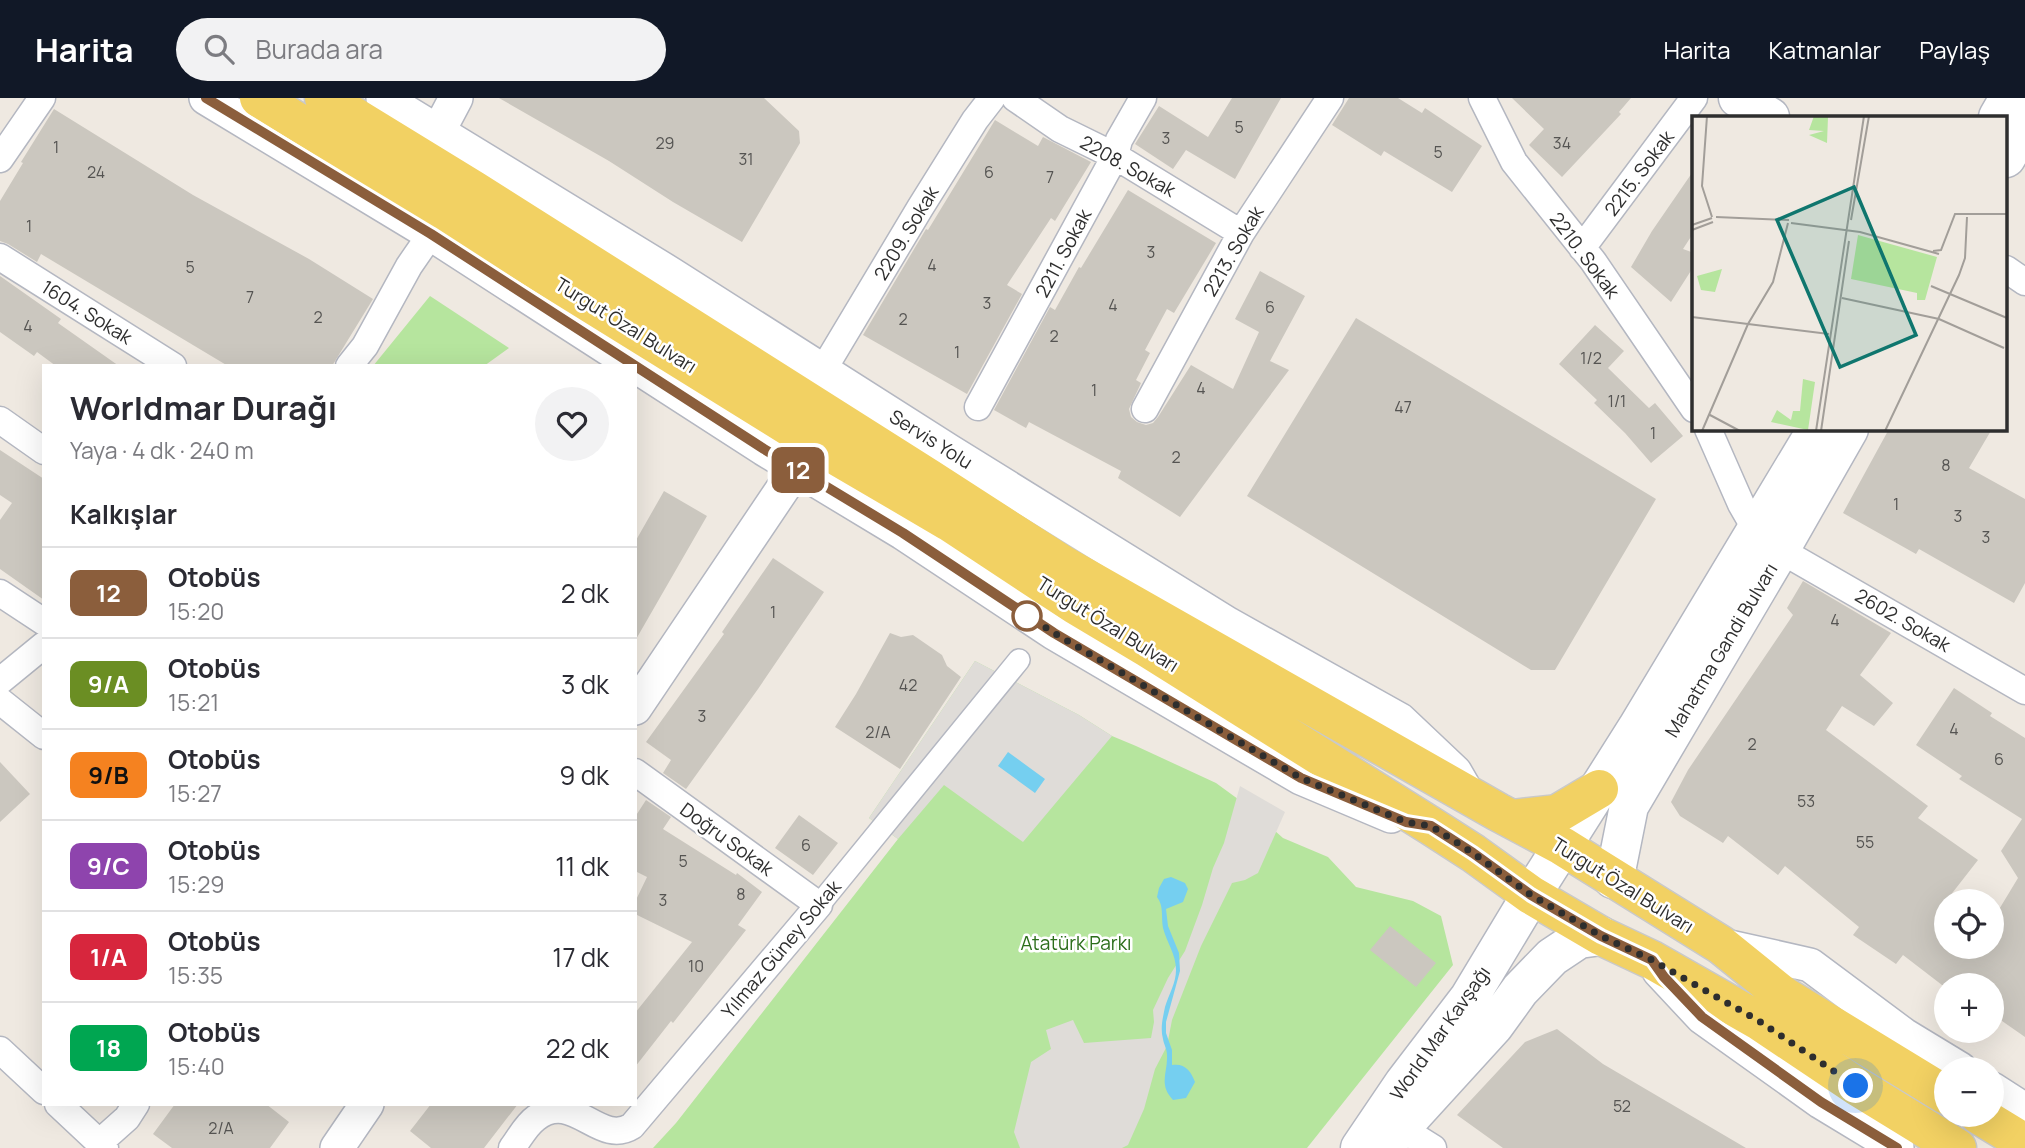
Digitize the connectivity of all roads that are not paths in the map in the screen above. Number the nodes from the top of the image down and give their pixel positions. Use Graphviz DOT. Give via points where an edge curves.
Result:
graph roads {
  1 [pos="42,98"];
  2 [pos="206,98"];
  3 [pos="259,98"];
  4 [pos="324,98"];
  5 [pos="383,98"];
  6 [pos="456,98"];
  7 [pos="992,98"];
  8 [pos="1015,98"];
  9 [pos="1143,98"];
  10 [pos="1330,98"];
  11 [pos="1482,98"];
  12 [pos="1694,98"];
  13 [pos="1738,98"];
  14 [pos="2009,98"];
  15 [pos="1768,116"];
  16 [pos="1999,116"];
  17 [pos="2025,127"];
  18 [pos="438,132"];
  19 [pos="2008,155"];
  20 [pos="1115,156"];
  21 [pos="0,159"];
  22 [pos="1241,233"];
  23 [pos="431,234"];
  24 [pos="1582,247"];
  25 [pos="0,257"];
  26 [pos="2008,270"];
  27 [pos="2025,282"];
  28 [pos="170,364"];
  29 [pos="351,364"];
  30 [pos="633,364"];
  31 [pos="637,367"];
  32 [pos="823,370"];
  33 [pos="978,407"];
  34 [pos="1692,407"];
  35 [pos="1145,409"];
  36 [pos="0,420"];
  37 [pos="1707,430"];
  38 [pos="1817,430"];
  39 [pos="1848,430"];
  40 [pos="42,450"];
  41 [pos="796,469"];
  42 [pos="1768,540"];
  43 [pos="0,593"];
  44 [pos="42,621"];
  45 [pos="42,647"];
  46 [pos="1019,660"];
  47 [pos="0,681"];
  48 [pos="2024,688"];
  49 [pos="0,701"];
  50 [pos="637,705"];
  51 [pos="42,734"];
  52 [pos="637,773"];
  53 [pos="1599,789"];
  54 [pos="1467,793"];
  55 [pos="1512,819"];
  56 [pos="1431,826"];
  57 [pos="1562,846"];
  58 [pos="1613,878"];
  59 [pos="1531,895"];
  60 [pos="819,905"];
  61 [pos="1601,936"];
  62 [pos="1721,945"];
  63 [pos="1652,960"];
  64 [pos="0,1049"];
  65 [pos="1940,1057"];
  66 [pos="42,1088"];
  67 [pos="1934,1088"];
  68 [pos="2004,1097"];
  69 [pos="60,1106"];
  70 [pos="135,1106"];
  71 [pos="365,1106"];
  72 [pos="2025,1110"];
  73 [pos="1999,1127"];
  74 [pos="1405,1141"];
  75 [pos="2025,1143"];
  76 [pos="102,1145"];
  77 [pos="337,1148"];
  78 [pos="512,1148"];
  79 [pos="1360,1148"];
  80 [pos="1897,1148"];
  81 [pos="1957,1148"];
  1 -- 21 [label="street"];
  2 -- 23 [label="street"];
  3 -- 56 [label="main road, Turgut Özal Bulvarı" via="949,522"];
  4 -- 54 [label="main road, Turgut Özal Bulvarı" via="1062,564"];
  5 -- 18 [label="street, Servis Yolu"];
  6 -- 18 [label="street"];
  7 -- 32 [label="street, 2209. Sokak"];
  8 -- 20 [label="street, 2208. Sokak"];
  9 -- 20 [label="street, 2211. Sokak"];
  10 -- 22 [label="street, 2213. Sokak"];
  11 -- 24 [label="street, 2210. Sokak" via="1514,162"];
  12 -- 24 [label="street, 2215. Sokak"];
  13 -- 15 [label="main road"];
  14 -- 16 [label="main road"];
  17 -- 19 [label="main road"];
  18 -- 32 [label="street, Servis Yolu"];
  20 -- 22 [label="street, 2208. Sokak"];
  20 -- 33 [label="street, 2211. Sokak"];
  22 -- 35 [label="street, 2213. Sokak"];
  23 -- 29 [label="street"];
  23 -- 30 [label="street"];
  24 -- 34 [label="street, 2210. Sokak"];
  25 -- 28 [label="street, 1604. Sokak"];
  26 -- 27 [label="street"];
  31 -- 41 [label="street"];
  32 -- 54 [label="street, Servis Yolu" via="1228,624 1400,720 1455,772"];
  36 -- 40 [label="street"];
  37 -- 42 [label="street" via="1741,504"];
  38 -- 42 [label="main road, Mahatma Gandi Bulvarı"];
  39 -- 42 [label="main road, Mahatma Gandi Bulvarı"];
  41 -- 50 [label="street"];
  41 -- 56 [label="street" via="1054,633 1301,778 1406,822"];
  42 -- 48 [label="street, 2602. Sokak"];
  42 -- 53 [label="main road, Mahatma Gandi Bulvarı"];
  42 -- 58 [label="main road, Mahatma Gandi Bulvarı" via="1629,806"];
  43 -- 44 [label="street"];
  45 -- 47 [label="street"];
  46 -- 60 [label="street, Yılmaz Güney Sokak"];
  49 -- 51 [label="street"];
  52 -- 60 [label="street, Doğru Sokak"];
  53 -- 55 [label="main road" via="1557,814"];
  53 -- 57 [label="main road, Mahatma Gandi Bulvarı"];
  54 -- 55 [label="main road, Turgut Özal Bulvarı"];
  55 -- 57 [label="main road, Turgut Özal Bulvarı"];
  56 -- 59 [label="main road, Turgut Özal Bulvarı"];
  57 -- 58 [label="main road, Turgut Özal Bulvarı"];
  57 -- 59 [label="main road, World Mar Kavşağı"];
  58 -- 62 [label="main road, Turgut Özal Bulvarı"];
  59 -- 61 [label="main road, Turgut Özal Bulvarı"];
  59 -- 79 [label="main road, World Mar Kavşağı" via="1469,998"];
  60 -- 78 [label="street, Yılmaz Güney Sokak" via="632,1126 612,1130 559,1108 534,1118"];
  61 -- 63 [label="main road, Turgut Özal Bulvarı"];
  61 -- 74 [label="main road, World Mar Kavşağı" via="1579,939 1552,957 1520,990"];
  62 -- 65 [label="street" via="1810,965"];
  62 -- 67 [label="main road, Turgut Özal Bulvarı" via="1784,996"];
  63 -- 80 [label="street" via="1702,1017 1821,1102"];
  63 -- 81 [label="main road, Turgut Özal Bulvarı" via="1759,1021"];
  64 -- 66 [label="street"];
  68 -- 72 [label="street"];
  69 -- 76 [label="street"];
  70 -- 76 [label="street"];
  71 -- 77 [label="street"];
  73 -- 75 [label="main road"];
}
